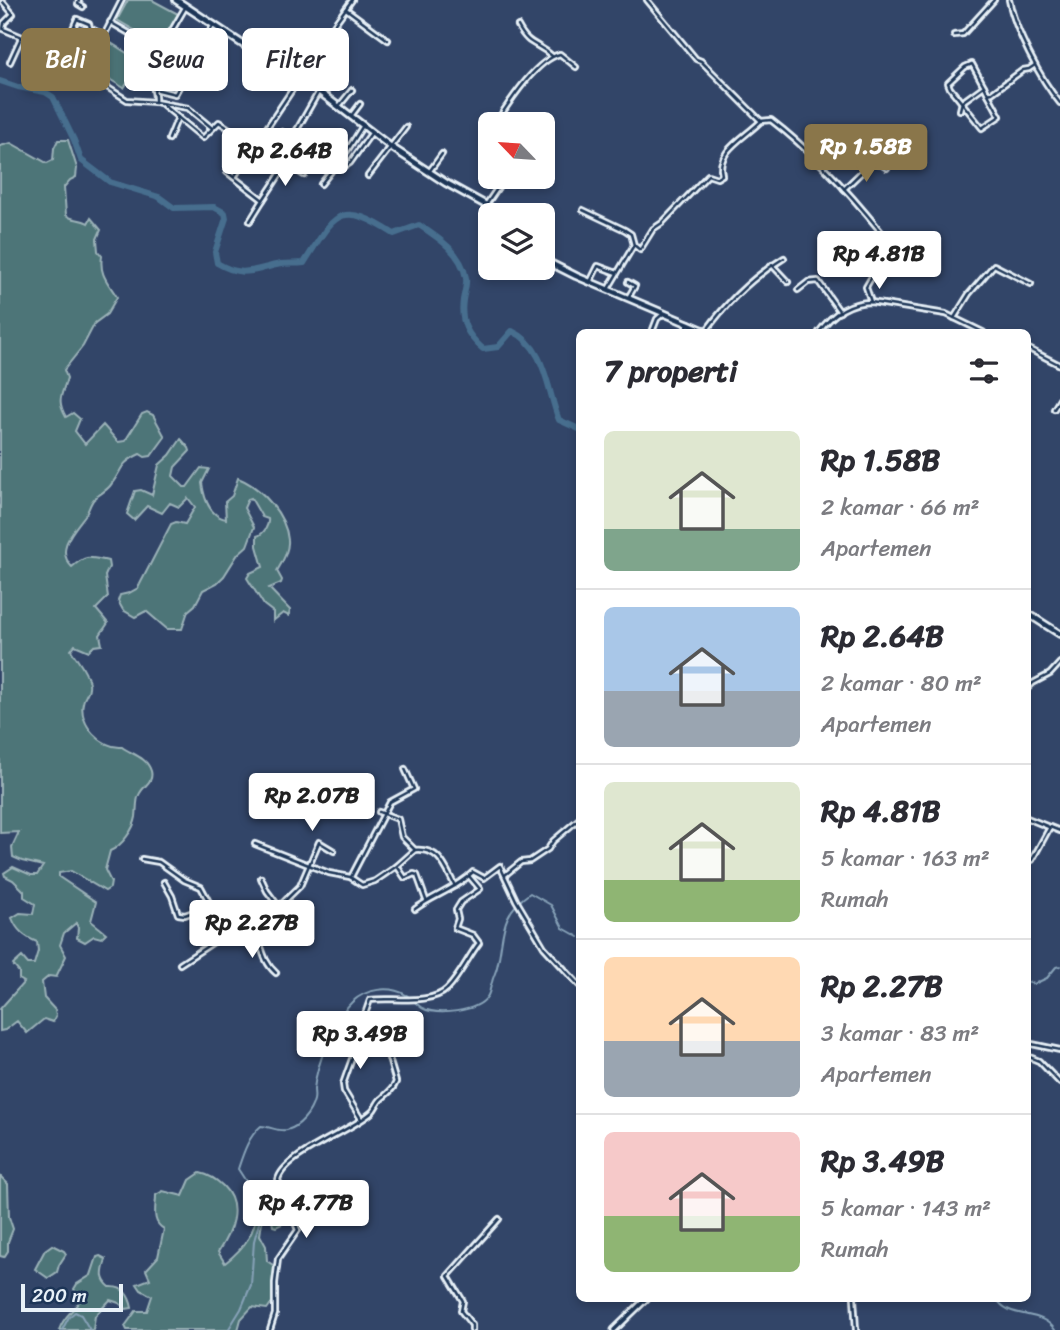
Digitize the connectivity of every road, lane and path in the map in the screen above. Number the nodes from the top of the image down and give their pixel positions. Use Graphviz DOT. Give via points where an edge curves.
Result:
graph roads {
  1 [pos="79,0"];
  2 [pos="122,0"];
  3 [pos="176,0"];
  4 [pos="352,0"];
  5 [pos="647,0"];
  6 [pos="994,0"];
  7 [pos="1009,0"];
  8 [pos="3,2"];
  9 [pos="186,6"];
  10 [pos="83,7"];
  11 [pos="346,9"];
  12 [pos="110,22"];
  13 [pos="214,24"];
  14 [pos="518,26"];
  15 [pos="73,28"];
  16 [pos="90,28"];
  17 [pos="107,28"];
  18 [pos="173,28"];
  19 [pos="212,28"];
  20 [pos="333,28"];
  21 [pos="124,30"];
  22 [pos="954,35"];
  23 [pos="21,38"];
  24 [pos="388,40"];
  25 [pos="242,43"];
  26 [pos="552,56"];
  27 [pos="10,62"];
  28 [pos="1035,65"];
  29 [pos="541,66"];
  30 [pos="576,67"];
  31 [pos="547,70"];
  32 [pos="984,86"];
  33 [pos="110,89"];
  34 [pos="352,90"];
  35 [pos="155,91"];
  36 [pos="290,91"];
  37 [pos="319,91"];
  38 [pos="988,94"];
  39 [pos="155,102"];
  40 [pos="962,102"];
  41 [pos="160,103"];
  42 [pos="1060,103"];
  43 [pos="360,104"];
  44 [pos="338,106"];
  45 [pos="960,110"];
  46 [pos="504,112"];
  47 [pos="351,116"];
  48 [pos="178,117"];
  49 [pos="761,121"];
  50 [pos="363,125"];
  51 [pos="406,127"];
  52 [pos="212,128"];
  53 [pos="282,132"];
  54 [pos="372,132"];
  55 [pos="169,139"];
  56 [pos="293,140"];
  57 [pos="256,147"];
  58 [pos="391,147"];
  59 [pos="286,149"];
  60 [pos="442,154"];
  61 [pos="318,157"];
  62 [pos="340,160"];
  63 [pos="287,165"];
  64 [pos="887,168"];
  65 [pos="227,172"];
  66 [pos="429,172"];
  67 [pos="304,175"];
  68 [pos="368,176"];
  69 [pos="233,177"];
  70 [pos="321,184"];
  71 [pos="844,189"];
  72 [pos="262,200"];
  73 [pos="483,203"];
  74 [pos="583,210"];
  75 [pos="250,221"];
  76 [pos="634,245"];
  77 [pos="784,258"];
  78 [pos="555,265"];
  79 [pos="772,265"];
  80 [pos="617,273"];
  81 [pos="590,282"];
  82 [pos="628,282"];
  83 [pos="788,282"];
  84 [pos="1031,285"];
  85 [pos="608,289"];
  86 [pos="798,290"];
  87 [pos="628,298"];
  88 [pos="871,302"];
  89 [pos="839,312"];
  90 [pos="664,313"];
  91 [pos="954,318"];
  92 [pos="689,323"];
  93 [pos="653,329"];
  94 [pos="686,329"];
  95 [pos="701,329"];
  96 [pos="709,329"];
  97 [pos="822,329"];
  98 [pos="977,329"];
  99 [pos="1031,350"];
  100 [pos="1060,358"];
  101 [pos="1059,365"];
  102 [pos="1060,399"];
  103 [pos="1054,409"];
  104 [pos="1031,616"];
  105 [pos="1060,634"];
  106 [pos="1060,663"];
  107 [pos="1031,685"];
  108 [pos="405,769"];
  109 [pos="381,813"];
  110 [pos="1031,820"];
  111 [pos="576,821"];
  112 [pos="1049,827"];
  113 [pos="1060,831"];
  114 [pos="255,844"];
  115 [pos="415,850"];
  116 [pos="334,851"];
  117 [pos="1031,858"];
  118 [pos="142,859"];
  119 [pos="308,864"];
  120 [pos="397,866"];
  121 [pos="505,874"];
  122 [pos="469,876"];
  123 [pos="351,877"];
  124 [pos="261,878"];
  125 [pos="164,882"];
  126 [pos="456,887"];
  127 [pos="426,900"];
  128 [pos="212,905"];
  129 [pos="279,907"];
  130 [pos="415,909"];
  131 [pos="255,929"];
  132 [pos="226,934"];
  133 [pos="180,964"];
  134 [pos="276,973"];
  135 [pos="576,982"];
  136 [pos="369,1021"];
  137 [pos="1031,1044"];
  138 [pos="1060,1050"];
  139 [pos="1031,1058"];
  140 [pos="1060,1083"];
  141 [pos="361,1119"];
  142 [pos="499,1219"];
  143 [pos="643,1302"];
  144 [pos="854,1302"];
  145 [pos="270,1330"];
  146 [pos="472,1330"];
  147 [pos="614,1330"];
  148 [pos="856,1330"];
  1 -- 10 [label="street"];
  2 -- 12 [label="street"];
  3 -- 9 [label="main road"];
  4 -- 11 [label="street"];
  5 -- 49 [label="street" via="697,60"];
  6 -- 22 [label="street" via="963,34"];
  7 -- 28 [label="street"];
  8 -- 23 [label="street" via="13,13 3,29"];
  9 -- 13 [label="main road"];
  9 -- 18 [label="street"];
  11 -- 20 [label="street"];
  11 -- 24 [label="street"];
  12 -- 17 [label="street"];
  12 -- 21 [label="street"];
  13 -- 19 [label="street"];
  13 -- 25 [label="main road"];
  14 -- 26 [label="street" via="525,40"];
  15 -- 16 [label="street" via="77,19"];
  23 -- 27 [label="street"];
  26 -- 29 [label="street"];
  26 -- 30 [label="street" via="561,54"];
  28 -- 38 [label="street"];
  28 -- 42 [label="street"];
  29 -- 31 [label="street"];
  29 -- 46 [label="street"];
  32 -- 38 [label="street"];
  32 -- 40 [label="street"];
  32 -- 40 [label="street" via="972,64 964,67 948,83"];
  33 -- 39 [label="street" via="127,100"];
  34 -- 44 [label="street"];
  35 -- 39 [label="street"];
  36 -- 57 [label="street"];
  37 -- 44 [label="main road"];
  37 -- 56 [label="street"];
  38 -- 40 [label="street" via="1000,116 983,128"];
  39 -- 41 [label="street"];
  40 -- 45 [label="street"];
  41 -- 48 [label="street"];
  41 -- 52 [label="street" via="188,108"];
  43 -- 47 [label="street"];
  44 -- 47 [label="main road"];
  47 -- 50 [label="main road"];
  48 -- 52 [label="street" via="203,138"];
  48 -- 55 [label="street"];
  49 -- 71 [label="street" via="771,120 800,142"];
  49 -- 76 [label="street" via="726,153 722,175 709,174 653,229 640,250"];
  50 -- 54 [label="main road"];
  50 -- 62 [label="street"];
  51 -- 58 [label="street"];
  52 -- 57 [label="street" via="219,122"];
  53 -- 56 [label="street"];
  54 -- 58 [label="main road"];
  54 -- 62 [label="street" via="350,163"];
  56 -- 59 [label="street"];
  56 -- 61 [label="street"];
  57 -- 63 [label="street"];
  57 -- 69 [label="street"];
  58 -- 66 [label="main road"];
  58 -- 68 [label="street"];
  60 -- 66 [label="street"];
  62 -- 70 [label="street"];
  63 -- 67 [label="street"];
  63 -- 72 [label="street"];
  64 -- 71 [label="street" via="874,160"];
  65 -- 69 [label="street"];
  66 -- 73 [label="main road"];
  69 -- 72 [label="street"];
  71 -- 88 [label="street" via="883,235 878,242 886,251 874,262 866,287"];
  72 -- 75 [label="street"];
  74 -- 76 [label="street" via="631,234"];
  76 -- 80 [label="street"];
  77 -- 79 [label="street"];
  78 -- 81 [label="main road"];
  79 -- 83 [label="street"];
  79 -- 96 [label="street" via="723,308"];
  80 -- 81 [label="street" via="598,266"];
  80 -- 85 [label="street"];
  81 -- 85 [label="main road"];
  82 -- 87 [label="street" via="635,286"];
  84 -- 91 [label="street" via="995,265"];
  85 -- 87 [label="main road"];
  86 -- 89 [label="street" via="818,281"];
  87 -- 90 [label="main road"];
  88 -- 89 [label="street"];
  88 -- 91 [label="street"];
  89 -- 97 [label="street"];
  90 -- 92 [label="main road"];
  90 -- 93 [label="street"];
  91 -- 98 [label="street"];
  92 -- 94 [label="street"];
  92 -- 95 [label="main road"];
  99 -- 101 [label="street"];
  100 -- 101 [label="street"];
  102 -- 103 [label="street"];
  104 -- 105 [label="main road"];
  106 -- 107 [label="street"];
  108 -- 109 [label="street" via="414,789 392,799"];
  109 -- 115 [label="street" via="398,819 402,837"];
  109 -- 123 [label="street"];
  110 -- 112 [label="street"];
  111 -- 121 [label="street" via="548,849"];
  112 -- 113 [label="street"];
  112 -- 117 [label="street"];
  114 -- 119 [label="street"];
  115 -- 120 [label="street"];
  115 -- 126 [label="street" via="439,856"];
  116 -- 119 [label="street" via="318,842"];
  118 -- 128 [label="street" via="159,862 199,885"];
  119 -- 123 [label="street"];
  119 -- 129 [label="street" via="300,886"];
  120 -- 123 [label="street" via="368,885"];
  120 -- 127 [label="street" via="405,878 417,876"];
  121 -- 122 [label="street" via="499,866 484,878 475,872"];
  121 -- 135 [label="street" via="544,947"];
  122 -- 126 [label="street"];
  122 -- 136 [label="street" via="480,889 461,902 455,928 479,943 458,975 443,993 399,1001 370,1000 365,1012"];
  124 -- 129 [label="street"];
  125 -- 128 [label="street" via="178,914"];
  126 -- 127 [label="street"];
  127 -- 130 [label="street"];
  128 -- 132 [label="street"];
  129 -- 131 [label="street"];
  131 -- 132 [label="street" via="248,925"];
  131 -- 134 [label="street" via="263,956"];
  132 -- 133 [label="street"];
  136 -- 141 [label="street" via="343,1088"];
  136 -- 141 [label="street" via="386,1048 396,1082"];
  137 -- 138 [label="street"];
  139 -- 140 [label="street"];
  141 -- 145 [label="street" via="280,1172 278,1180 298,1230 278,1259"];
  142 -- 146 [label="street" via="448,1276 463,1301 461,1311"];
  143 -- 147 [label="street"];
  144 -- 148 [label="street"];
}
